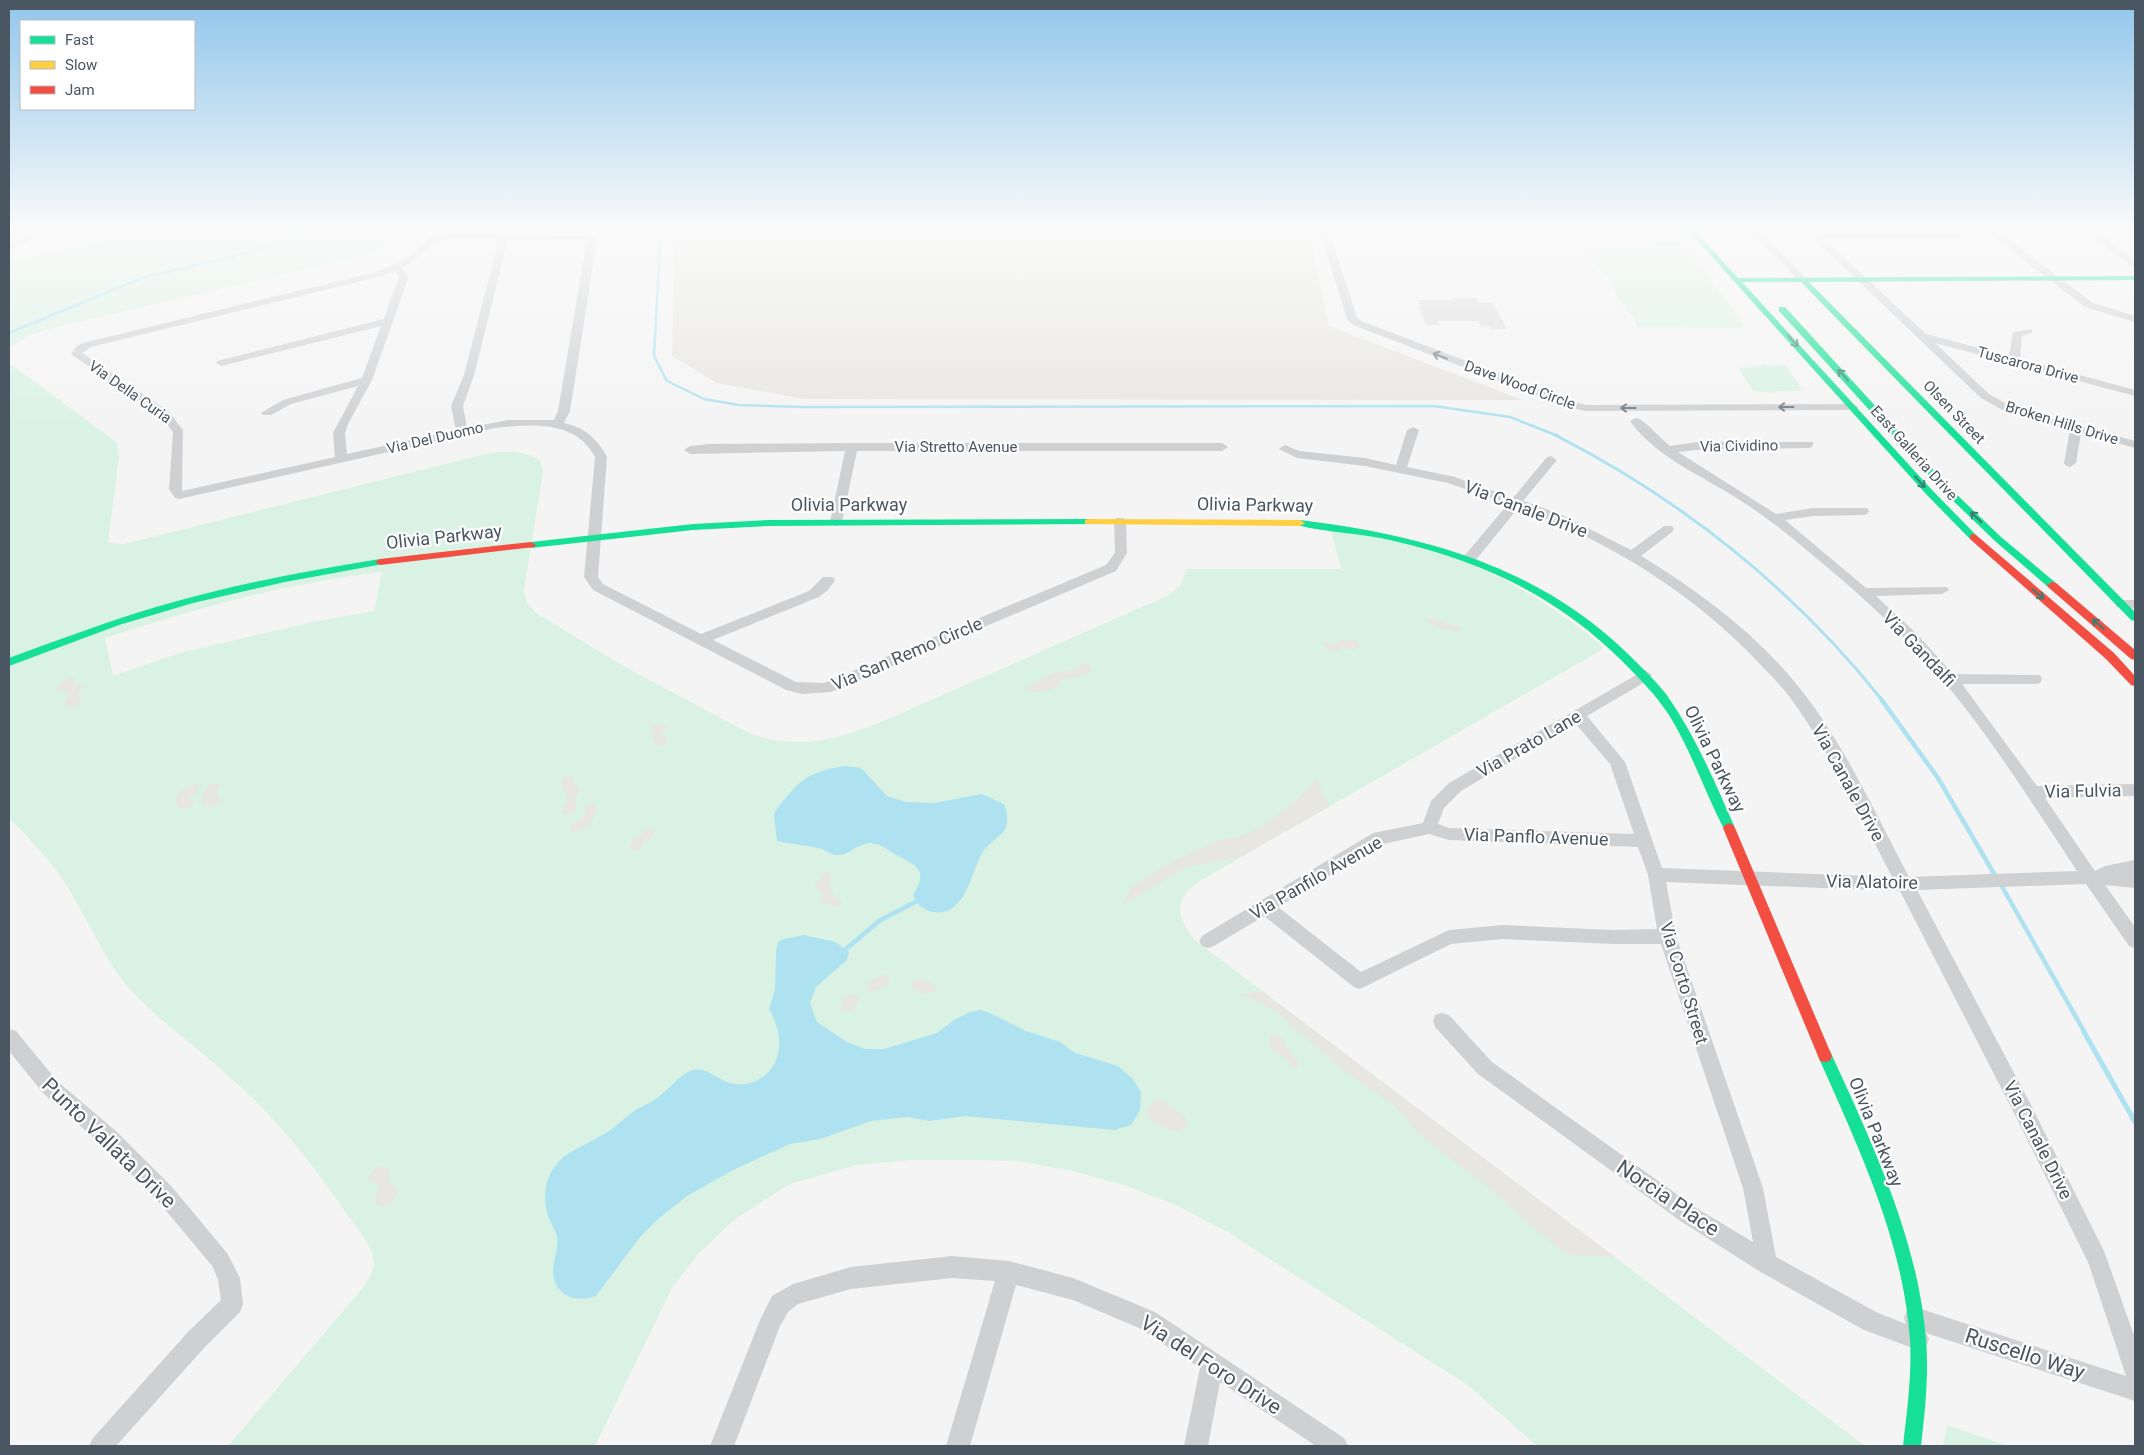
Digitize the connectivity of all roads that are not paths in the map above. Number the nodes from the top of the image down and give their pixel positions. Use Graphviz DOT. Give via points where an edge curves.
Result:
graph roads {
  1 [pos="293,295"];
  2 [pos="397,295"];
  3 [pos="489,295"];
  4 [pos="583,295"];
  5 [pos="1344,295"];
  6 [pos="1750,295"];
  7 [pos="1768,295"];
  8 [pos="1818,295"];
  9 [pos="1878,295"];
  10 [pos="2075,295"];
  11 [pos="2135,319"];
  12 [pos="388,321"];
  13 [pos="2028,331"];
  14 [pos="1922,337"];
  15 [pos="2014,361"];
  16 [pos="221,363"];
  17 [pos="367,380"];
  18 [pos="2135,393"];
  19 [pos="1853,407"];
  20 [pos="267,413"];
  21 [pos="1636,421"];
  22 [pos="557,425"];
  23 [pos="2076,429"];
  24 [pos="1413,430"];
  25 [pos="462,432"];
  26 [pos="1808,444"];
  27 [pos="2135,445"];
  28 [pos="852,447"];
  29 [pos="1222,447"];
  30 [pos="1285,449"];
  31 [pos="690,450"];
  32 [pos="1669,450"];
  33 [pos="341,459"];
  34 [pos="1551,460"];
  35 [pos="2070,462"];
  36 [pos="1401,468"];
  37 [pos="1934,476"];
  38 [pos="179,495"];
  39 [pos="1516,502"];
  40 [pos="1863,511"];
  41 [pos="1772,518"];
  42 [pos="1120,520"];
  43 [pos="836,522"];
  44 [pos="1668,529"];
  45 [pos="594,538"];
  46 [pos="1632,556"];
  47 [pos="1470,558"];
  48 [pos="828,580"];
  49 [pos="1942,590"];
  50 [pos="1863,592"];
  51 [pos="2129,604"];
  52 [pos="2135,618"];
  53 [pos="700,640"];
  54 [pos="2135,656"];
  55 [pos="9,662"];
  56 [pos="1645,675"];
  57 [pos="1949,679"];
  58 [pos="2036,679"];
  59 [pos="2135,682"];
  60 [pos="1578,716"];
  61 [pos="2135,790"];
  62 [pos="2032,792"];
  63 [pos="1429,828"];
  64 [pos="1644,841"];
  65 [pos="2135,867"];
  66 [pos="1656,875"];
  67 [pos="2089,876"];
  68 [pos="1752,878"];
  69 [pos="2135,881"];
  70 [pos="1903,884"];
  71 [pos="1264,906"];
  72 [pos="1667,936"];
  73 [pos="1208,941"];
  74 [pos="2135,941"];
  75 [pos="1442,1021"];
  76 [pos="9,1036"];
  77 [pos="1767,1263"];
  78 [pos="1009,1272"];
  79 [pos="1916,1329"];
  80 [pos="1212,1364"];
  81 [pos="2135,1370"];
  82 [pos="2135,1390"];
  83 [pos="101,1446"];
  84 [pos="722,1446"];
  85 [pos="958,1446"];
  86 [pos="1196,1446"];
  87 [pos="1336,1446"];
  88 [pos="1912,1446"];
  1 -- 38 [label="street, Via Della Curia" via="87,345 77,351 76,354 165,414 176,426 179,432 175,489"];
  2 -- 12 [label="street"];
  3 -- 25 [label="street" via="470,374 457,406"];
  4 -- 22 [label="street" via="564,411"];
  19 -- 5 [label="street, Dave Wood Circle, one-way" via="1586,408 1571,405 1357,324 1352,319"];
  6 -- 19 [label="street, East Galleria Drive, one-way"];
  37 -- 7 [label="street, East Galleria Drive, one-way"];
  8 -- 51 [label="street, Olsen Street"];
  9 -- 14 [label="street, Broken Hills Drive"];
  10 -- 11 [label="street" via="2089,305"];
  12 -- 16 [label="street"];
  12 -- 17 [label="street"];
  13 -- 15 [label="street" via="2017,334"];
  14 -- 15 [label="street, Tuscarora Drive"];
  14 -- 23 [label="street, Broken Hills Drive" via="1997,404"];
  15 -- 18 [label="street, Tuscarora Drive"];
  17 -- 20 [label="street" via="287,402"];
  17 -- 33 [label="street" via="339,432"];
  19 -- 37 [label="street" via="1869,413 1919,468"];
  19 -- 59 [label="street, East Galleria Drive, one-way" via="1978,542 2110,656"];
  21 -- 32 [label="street, Via Gandalfi" via="1642,431"];
  22 -- 25 [label="street, Via Del Duomo" via="511,422"];
  22 -- 45 [label="street, Via Del Duomo" via="592,441 601,457"];
  23 -- 27 [label="street, Broken Hills Drive"];
  23 -- 35 [label="street"];
  24 -- 36 [label="street"];
  25 -- 33 [label="street, Via Del Duomo"];
  26 -- 32 [label="street, Via Cividino" via="1697,446"];
  28 -- 29 [label="street, Via Stretto Avenue"];
  28 -- 31 [label="street, Via Stretto Avenue"];
  28 -- 43 [label="street"];
  30 -- 36 [label="street, Via Canale Drive" via="1296,454"];
  32 -- 41 [label="street, Via Gandalfi"];
  33 -- 38 [label="street, Via Del Duomo"];
  34 -- 39 [label="street"];
  36 -- 39 [label="street, Via Canale Drive"];
  54 -- 37 [label="street, East Galleria Drive, one-way" via="1998,539"];
  39 -- 46 [label="street, Via Canale Drive" via="1556,517"];
  39 -- 47 [label="street"];
  40 -- 41 [label="street" via="1813,512"];
  41 -- 50 [label="street, Via Gandalfi" via="1811,546"];
  42 -- 43 [label="street, Olivia Parkway"];
  42 -- 47 [label="street, Olivia Parkway" via="1323,524 1399,536"];
  42 -- 53 [label="street, Via San Remo Circle" via="1121,553 1111,568 826,688 791,686"];
  43 -- 45 [label="street, Olivia Parkway" via="723,525"];
  44 -- 46 [label="street"];
  45 -- 53 [label="street, Via San Remo Circle" via="590,577 598,587"];
  45 -- 55 [label="street, Olivia Parkway" via="382,562 282,578 130,618"];
  46 -- 70 [label="street, Via Canale Drive" via="1671,580 1734,628 1792,690 1836,753"];
  47 -- 56 [label="street, Olivia Parkway" via="1565,606 1609,640"];
  48 -- 53 [label="street" via="814,594"];
  49 -- 50 [label="street"];
  50 -- 57 [label="street, Via Gandalfi"];
  51 -- 52 [label="street, Olsen Street"];
  56 -- 60 [label="street, Via Prato Lane"];
  56 -- 68 [label="street, Olivia Parkway" via="1666,701 1691,742"];
  57 -- 58 [label="street"];
  57 -- 62 [label="street, Via Gandalfi"];
  60 -- 63 [label="street, Via Prato Lane" via="1455,787 1437,805"];
  60 -- 64 [label="street, Via Corto Street" via="1617,762"];
  61 -- 62 [label="street, Via Fulvia"];
  62 -- 67 [label="street, Via Gandalfi"];
  63 -- 64 [label="street, Via Panflo Avenue" via="1449,834"];
  63 -- 71 [label="street, Via Panfilo Avenue" via="1379,838"];
  64 -- 66 [label="street, Via Corto Street"];
  65 -- 67 [label="street, Via Alatoire"];
  66 -- 68 [label="street, Via Alatoire"];
  66 -- 72 [label="street, Via Corto Street"];
  67 -- 69 [label="street, Via Alatoire"];
  67 -- 70 [label="street, Via Alatoire"];
  67 -- 74 [label="street, Via Gandalfi"];
  68 -- 70 [label="street, Via Alatoire"];
  68 -- 79 [label="street, Olivia Parkway" via="1877,1177 1901,1250"];
  70 -- 81 [label="street, Via Canale Drive" via="2097,1258"];
  71 -- 72 [label="street" via="1360,981 1449,937 1503,932"];
  71 -- 73 [label="street, Via Panfilo Avenue"];
  72 -- 77 [label="street, Via Corto Street" via="1753,1188"];
  75 -- 77 [label="street, Norcia Place" via="1485,1068 1538,1108 1689,1215"];
  76 -- 83 [label="street, Punto Vallata Drive" via="50,1087 166,1194 220,1260 229,1278 232,1304"];
  77 -- 79 [label="street, Norcia Place" via="1872,1322"];
  78 -- 80 [label="street, Via del Foro Drive" via="1073,1289 1147,1320"];
  78 -- 84 [label="street, Via del Foro Drive" via="952,1267 851,1278 793,1295 780,1304 771,1320"];
  78 -- 85 [label="street"];
  79 -- 82 [label="street, Ruscello Way"];
  79 -- 88 [label="street, Olivia Parkway" via="1916,1409"];
  80 -- 86 [label="street"];
  80 -- 87 [label="street, Via del Foro Drive"];
}
